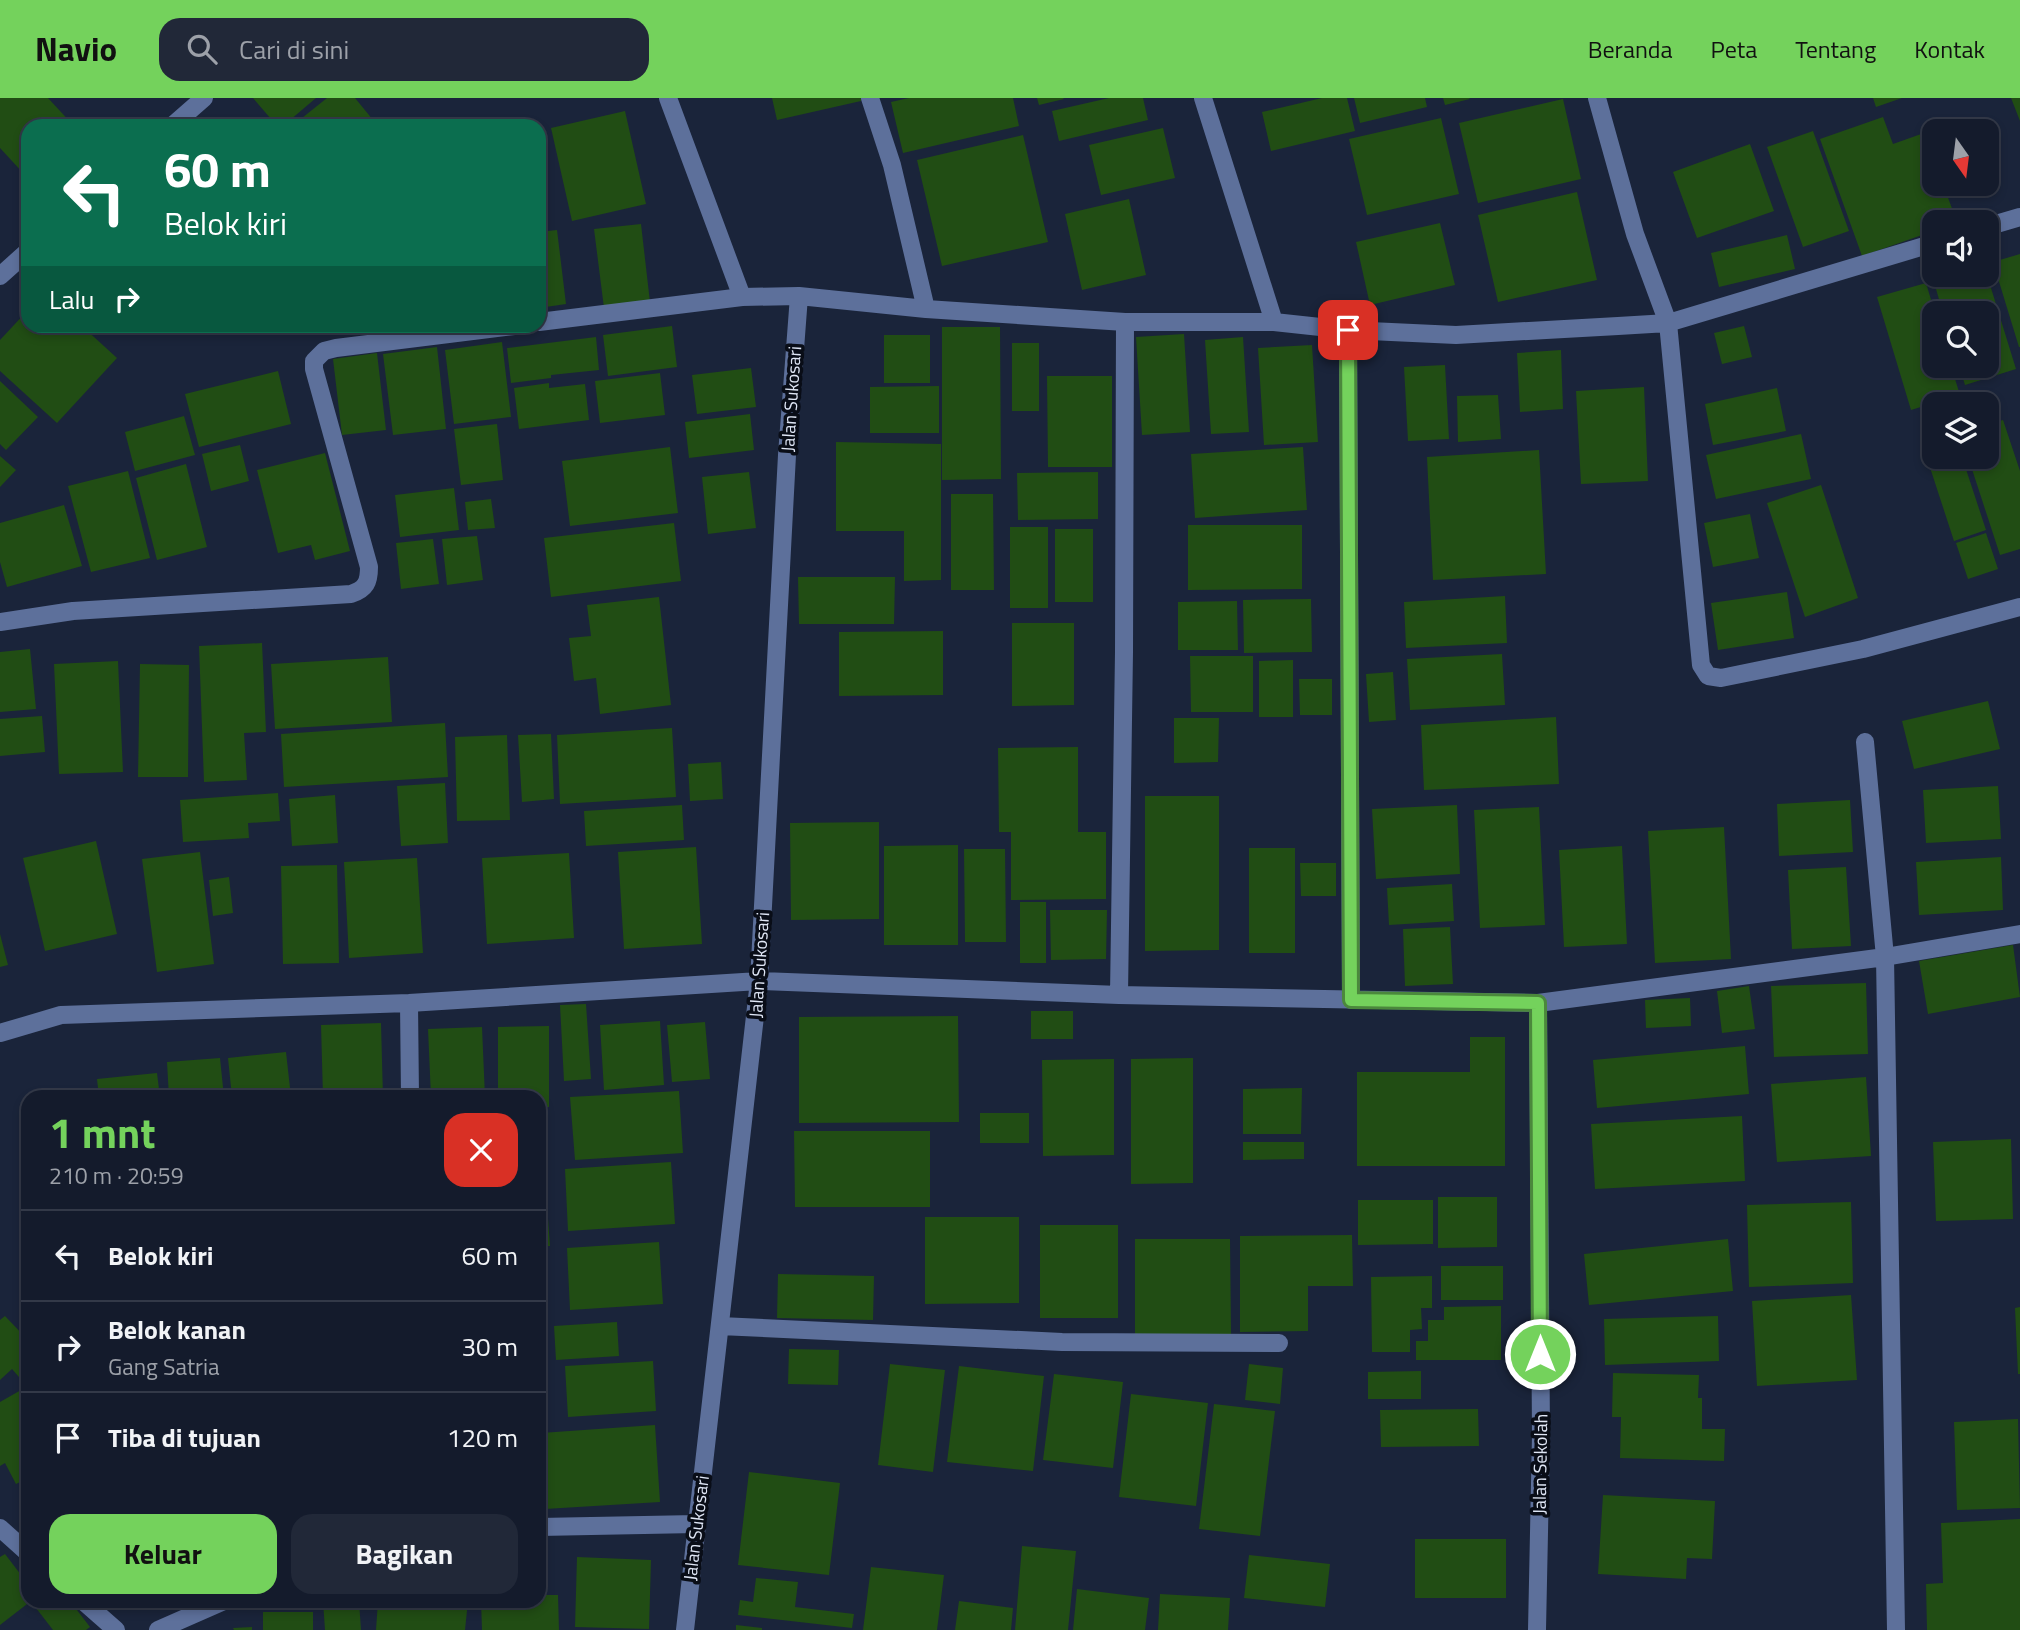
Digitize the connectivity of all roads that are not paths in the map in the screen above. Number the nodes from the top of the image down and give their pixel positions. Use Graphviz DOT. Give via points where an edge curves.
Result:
graph roads {
  1 [pos="204,98"];
  2 [pos="668,98"];
  3 [pos="870,98"];
  4 [pos="1203,98"];
  5 [pos="1597,98"];
  6 [pos="180,119"];
  7 [pos="2020,217"];
  8 [pos="1999,223"];
  9 [pos="1922,247"];
  10 [pos="21,257"];
  11 [pos="0,276"];
  12 [pos="799,296"];
  13 [pos="742,297"];
  14 [pos="926,310"];
  15 [pos="546,321"];
  16 [pos="1125,322"];
  17 [pos="1274,322"];
  18 [pos="1668,323"];
  19 [pos="1348,330"];
  20 [pos="457,333"];
  21 [pos="2020,607"];
  22 [pos="0,622"];
  23 [pos="1865,743"];
  24 [pos="2020,934"];
  25 [pos="1885,957"];
  26 [pos="760,981"];
  27 [pos="1119,995"];
  28 [pos="1351,1000"];
  29 [pos="409,1003"];
  30 [pos="1538,1003"];
  31 [pos="0,1033"];
  32 [pos="410,1090"];
  33 [pos="720,1326"];
  34 [pos="1279,1343"];
  35 [pos="696,1524"];
  36 [pos="546,1527"];
  37 [pos="0,1528"];
  38 [pos="21,1547"];
  39 [pos="91,1608"];
  40 [pos="208,1608"];
  41 [pos="116,1630"];
  42 [pos="159,1630"];
  43 [pos="685,1630"];
  44 [pos="1537,1630"];
  45 [pos="1896,1630"];
  1 -- 6 [label="street"];
  2 -- 13 [label="street"];
  3 -- 14 [label="street" via="892,165"];
  4 -- 17 [label="street"];
  5 -- 18 [label="street" via="1635,234"];
  7 -- 8 [label="street"];
  9 -- 18 [label="street"];
  10 -- 11 [label="street"];
  12 -- 13 [label="street"];
  12 -- 14 [label="street"];
  12 -- 26 [label="street, Jalan Sukosari"];
  13 -- 15 [label="street"];
  14 -- 16 [label="street"];
  16 -- 17 [label="street"];
  16 -- 27 [label="street"];
  17 -- 19 [label="street"];
  18 -- 19 [label="street" via="1456,335"];
  18 -- 21 [label="street" via="1701,665 1708,676 1721,678 1863,649"];
  19 -- 28 [label="street"];
  20 -- 22 [label="street" via="336,348 324,351 314,362 369,567 366,586 359,591 73,611"];
  23 -- 25 [label="street"];
  24 -- 25 [label="street"];
  25 -- 30 [label="street"];
  25 -- 45 [label="street"];
  26 -- 27 [label="street"];
  26 -- 29 [label="street"];
  26 -- 33 [label="street, Jalan Sukosari"];
  27 -- 28 [label="street"];
  28 -- 30 [label="street"];
  29 -- 31 [label="street" via="61,1015"];
  29 -- 32 [label="street"];
  30 -- 44 [label="street, Jalan Sekolah" via="1541,1435"];
  33 -- 34 [label="street" via="1062,1342"];
  33 -- 35 [label="street, Jalan Sukosari"];
  35 -- 36 [label="street"];
  35 -- 43 [label="street, Jalan Sukosari"];
  37 -- 38 [label="street"];
  39 -- 41 [label="street"];
  40 -- 42 [label="street"];
}
